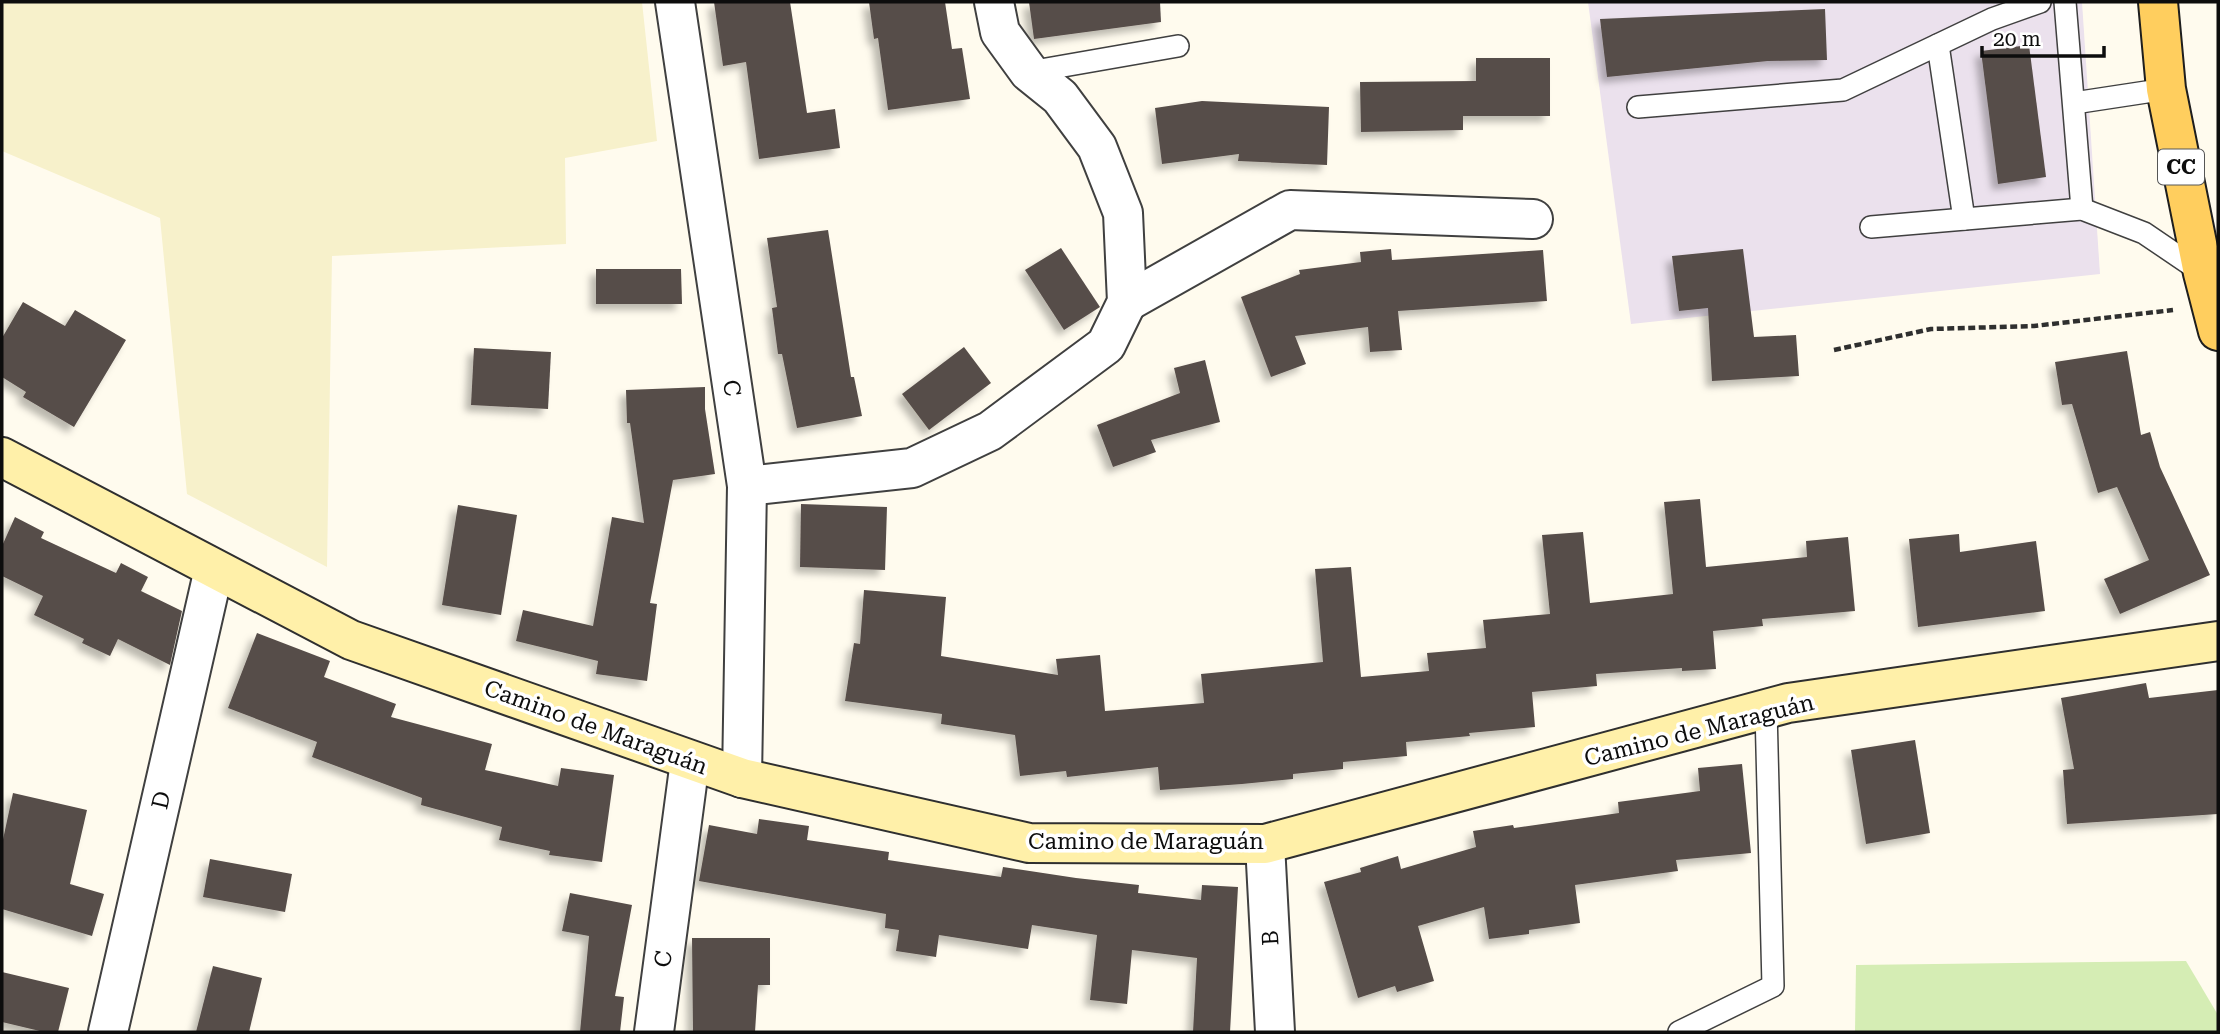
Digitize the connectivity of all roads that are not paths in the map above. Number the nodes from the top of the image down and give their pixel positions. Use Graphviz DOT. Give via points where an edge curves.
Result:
graph roads {
  1 [pos="675,2"];
  2 [pos="994,2"];
  3 [pos="2040,2"];
  4 [pos="2066,2"];
  5 [pos="2158,2"];
  6 [pos="1938,45"];
  7 [pos="1178,47"];
  8 [pos="1029,72"];
  9 [pos="2166,89"];
  10 [pos="2074,103"];
  11 [pos="1638,107"];
  12 [pos="2082,209"];
  13 [pos="1533,219"];
  14 [pos="1964,219"];
  15 [pos="1871,227"];
  16 [pos="1128,302"];
  17 [pos="2210,302"];
  18 [pos="2,457"];
  19 [pos="747,486"];
  20 [pos="214,569"];
  21 [pos="2218,641"];
  22 [pos="1766,710"];
  23 [pos="690,761"];
  24 [pos="742,778"];
  25 [pos="1265,844"];
  26 [pos="108,1032"];
  27 [pos="654,1032"];
  28 [pos="1275,1032"];
  29 [pos="1679,1032"];
  1 -- 19 [label="street, C"];
  2 -- 8 [label="street" via="1000,32"];
  3 -- 6 [label="lane"];
  4 -- 10 [label="lane"];
  5 -- 9 [label="main road, CC"];
  6 -- 11 [label="lane" via="1843,90"];
  6 -- 14 [label="lane"];
  7 -- 8 [label="lane"];
  8 -- 16 [label="street" via="1060,97 1097,148 1123,213"];
  9 -- 10 [label="lane"];
  9 -- 17 [label="main road, CC"];
  10 -- 12 [label="lane"];
  12 -- 14 [label="lane"];
  12 -- 17 [label="lane" via="2144,233"];
  13 -- 16 [label="street" via="1290,210"];
  14 -- 15 [label="lane"];
  16 -- 19 [label="street" via="1106,345 990,431 912,468"];
  18 -- 20 [label="street, Camino de Maraguán"];
  19 -- 24 [label="street, C"];
  20 -- 23 [label="street, Camino de Maraguán" via="351,640"];
  20 -- 26 [label="street, D"];
  21 -- 22 [label="street, Camino de Maraguán" via="1788,703"];
  22 -- 25 [label="street, Camino de Maraguán"];
  22 -- 29 [label="lane" via="1773,986"];
  23 -- 24 [label="street, Camino de Maraguán"];
  23 -- 27 [label="street, C"];
  24 -- 25 [label="street, Camino de Maraguán" via="1029,843"];
  25 -- 28 [label="street, B"];
}
